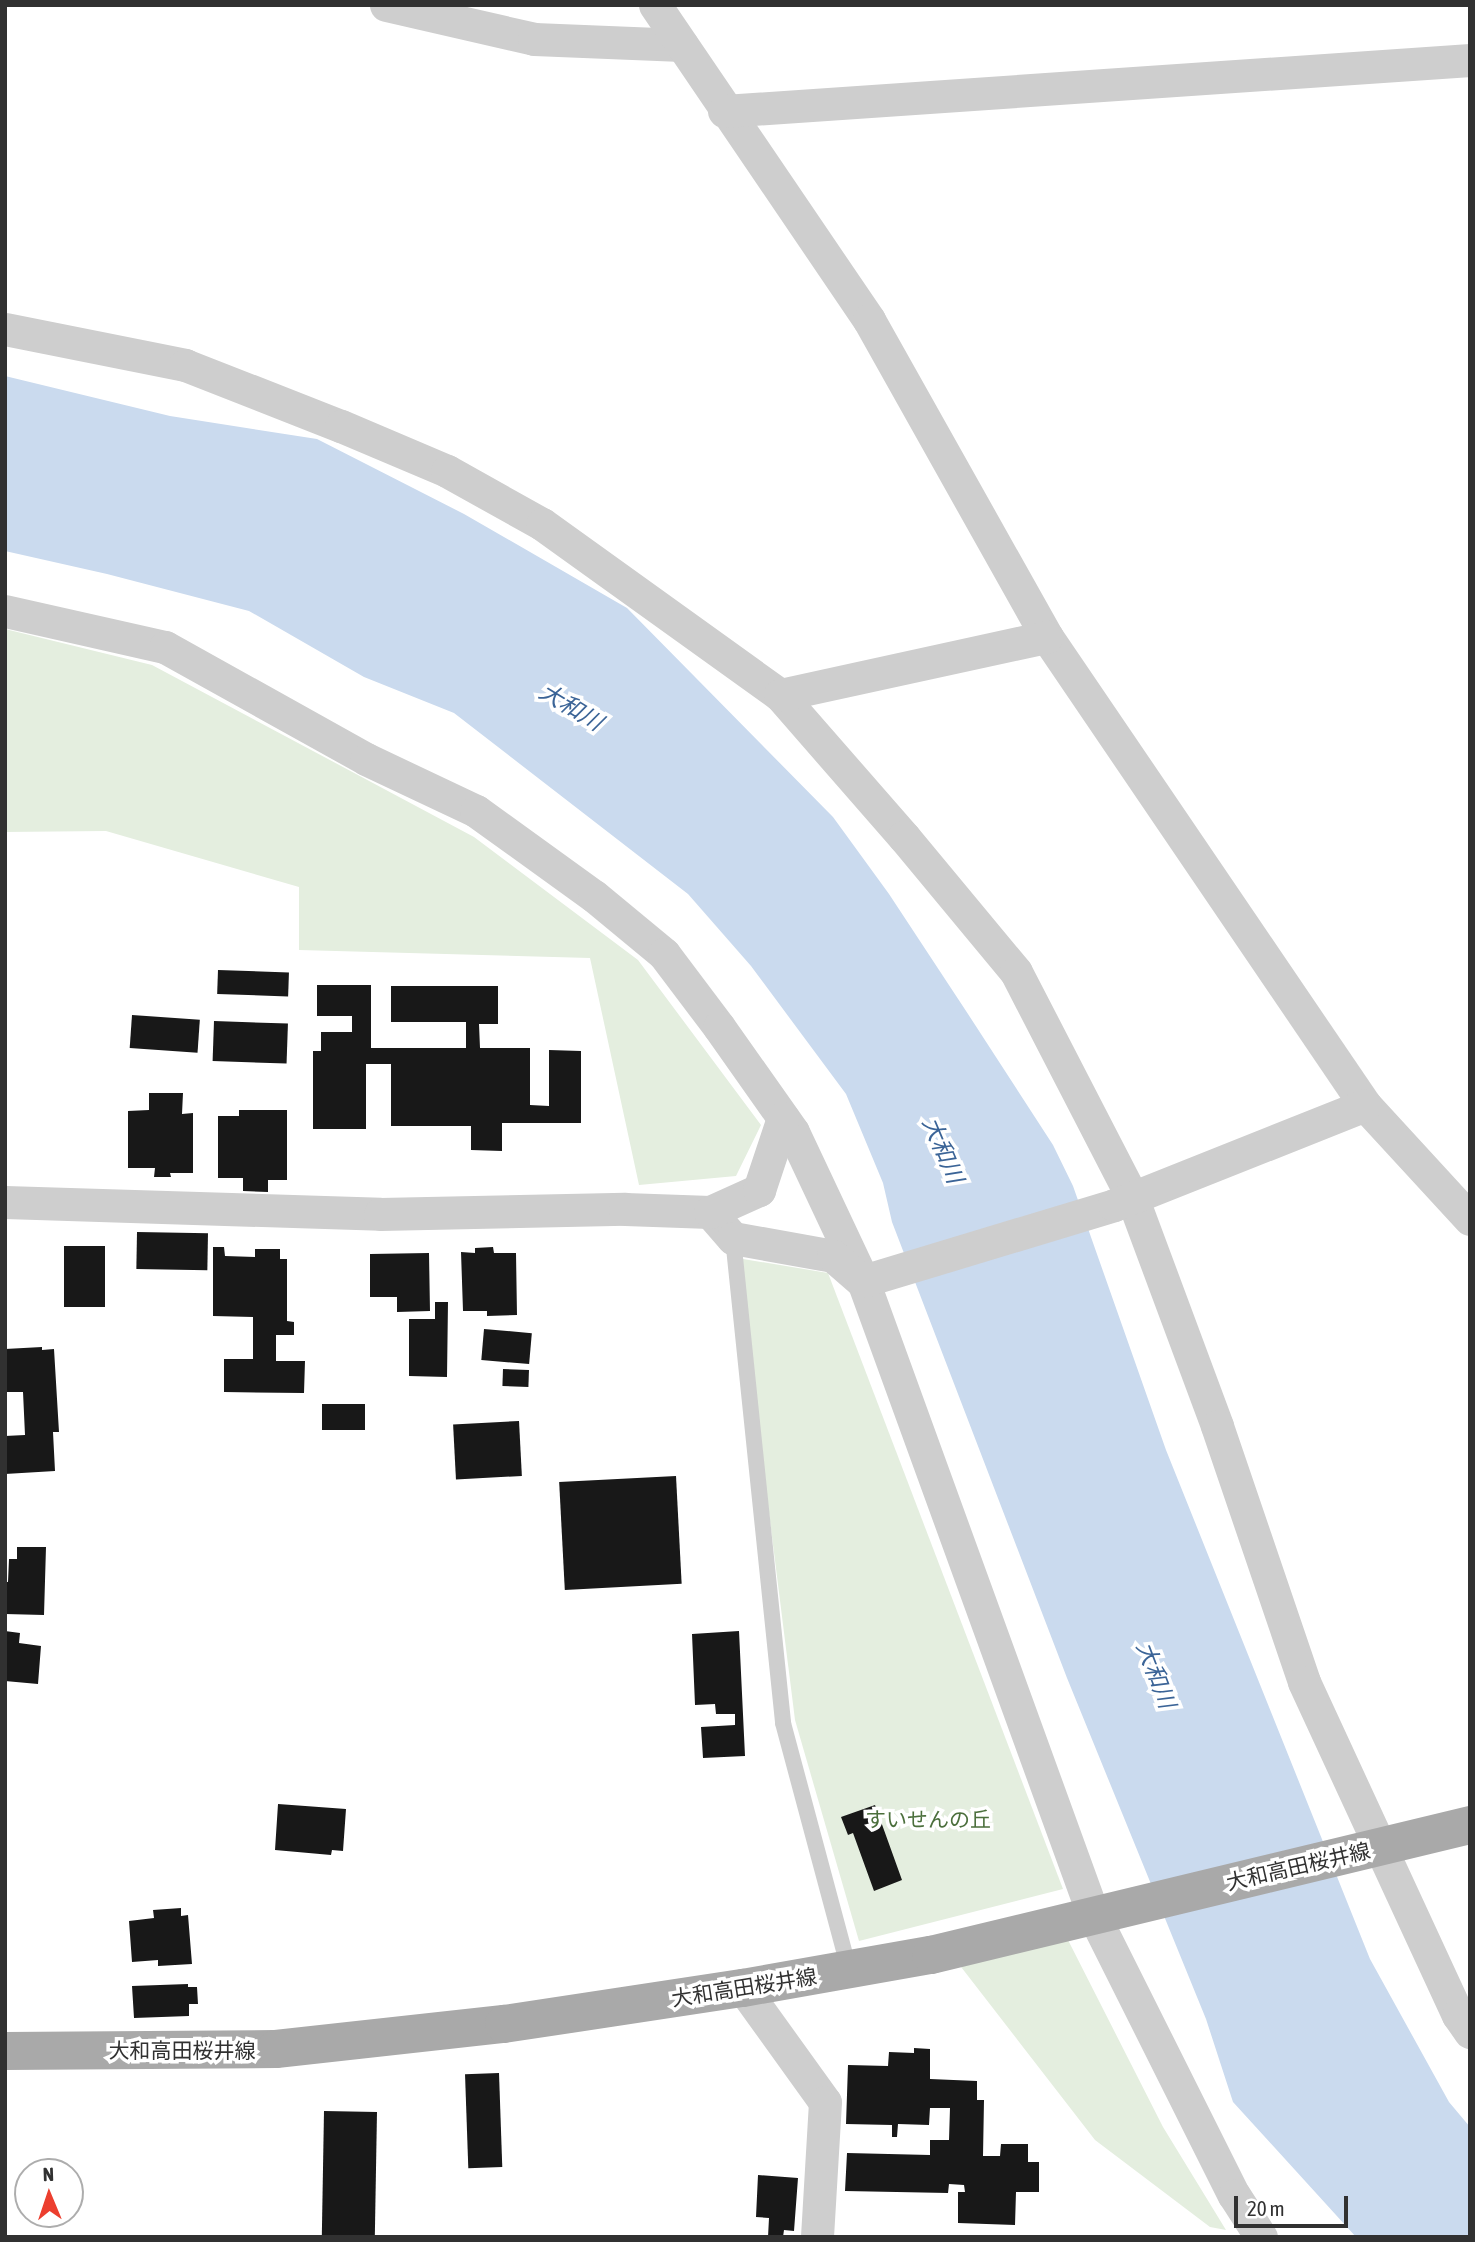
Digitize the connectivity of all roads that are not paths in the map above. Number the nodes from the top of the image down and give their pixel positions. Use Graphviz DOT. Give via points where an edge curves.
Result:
graph roads {
  1 [pos="386,5"];
  2 [pos="655,5"];
  3 [pos="681,46"];
  4 [pos="1470,60"];
  5 [pos="724,111"];
  6 [pos="5,329"];
  7 [pos="5,611"];
  8 [pos="1047,637"];
  9 [pos="780,695"];
  10 [pos="1365,1105"];
  11 [pos="783,1118"];
  12 [pos="1123,1201"];
  13 [pos="5,1202"];
  14 [pos="710,1212"];
  15 [pos="1470,1219"];
  16 [pos="733,1238"];
  17 [pos="872,1279"];
  18 [pos="1470,1825"];
  19 [pos="1370,1849"];
  20 [pos="1103,1911"];
  21 [pos="849,1969"];
  22 [pos="743,1988"];
  23 [pos="1470,2032"];
  24 [pos="5,2051"];
  25 [pos="817,2237"];
  26 [pos="1261,2237"];
  1 -- 3 [label="street" via="534,38"];
  2 -- 3 [label="street"];
  3 -- 5 [label="street"];
  4 -- 5 [label="street"];
  5 -- 8 [label="street" via="869,320"];
  6 -- 9 [label="street" via="184,365 447,471 542,524"];
  7 -- 11 [label="street" via="165,647 366,758 476,811 594,896 664,954"];
  8 -- 9 [label="street"];
  8 -- 10 [label="street"];
  9 -- 12 [label="street" via="1016,972"];
  10 -- 12 [label="street"];
  10 -- 15 [label="street"];
  11 -- 14 [label="street" via="759,1190"];
  11 -- 17 [label="street"];
  12 -- 17 [label="street"];
  12 -- 19 [label="street" via="1217,1426 1304,1682"];
  13 -- 14 [label="street" via="380,1214 625,1209"];
  14 -- 16 [label="street"];
  16 -- 17 [label="street" via="833,1256"];
  16 -- 21 [label="lane" via="783,1723"];
  17 -- 20 [label="street"];
  18 -- 19 [label="main road, 大和高田桜井線"];
  19 -- 20 [label="main road, 大和高田桜井線"];
  19 -- 23 [label="street"];
  20 -- 21 [label="main road, 大和高田桜井線" via="931,1955"];
  20 -- 26 [label="street" via="1234,2195"];
  21 -- 22 [label="main road, 大和高田桜井線"];
  22 -- 24 [label="main road, 大和高田桜井線" via="504,2024 276,2049"];
  22 -- 25 [label="street" via="825,2102"];
}
